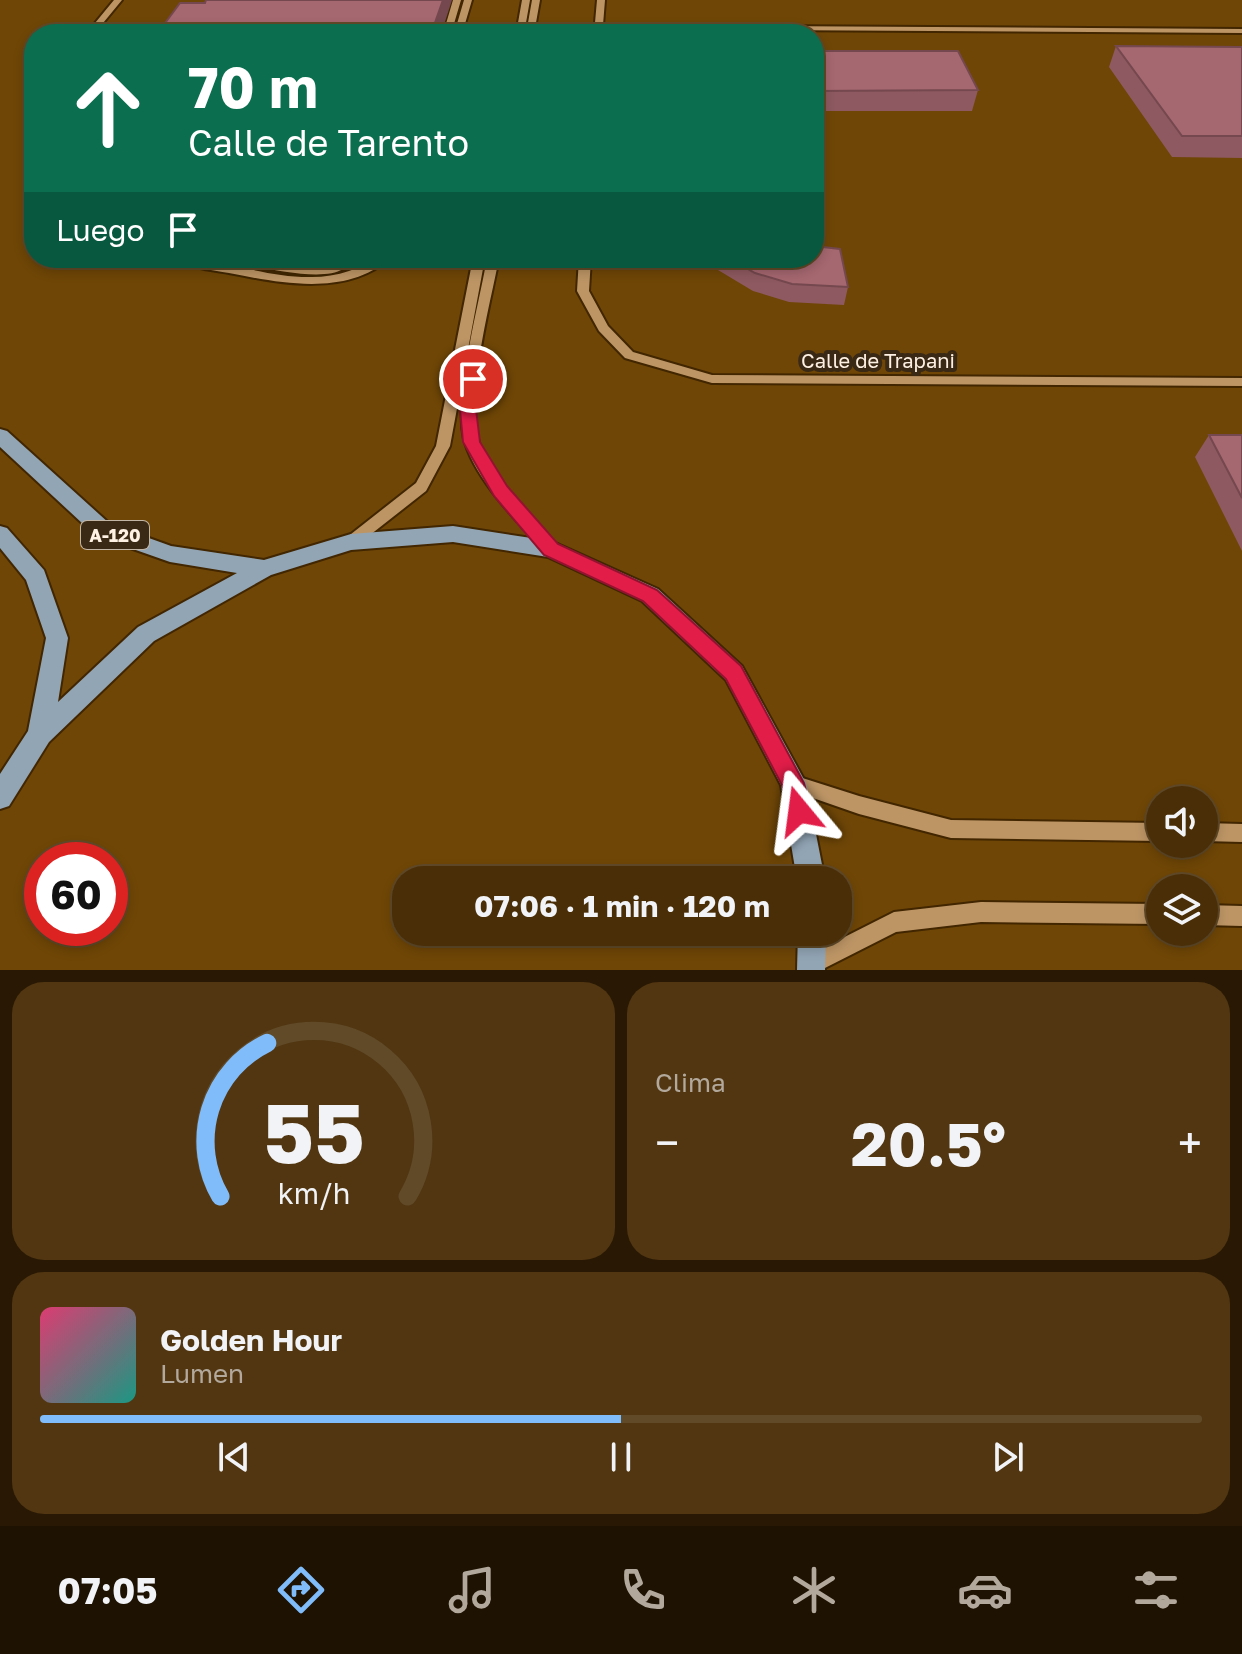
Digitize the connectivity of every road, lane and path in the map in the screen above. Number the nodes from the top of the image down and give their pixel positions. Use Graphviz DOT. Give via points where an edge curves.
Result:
graph roads {
  1 [pos="118,0"];
  2 [pos="130,0"];
  3 [pos="457,0"];
  4 [pos="468,0"];
  5 [pos="526,0"];
  6 [pos="536,0"];
  7 [pos="601,0"];
  8 [pos="98,24"];
  9 [pos="110,24"];
  10 [pos="450,24"];
  11 [pos="461,24"];
  12 [pos="522,24"];
  13 [pos="532,24"];
  14 [pos="599,24"];
  15 [pos="824,30"];
  16 [pos="1242,31"];
  17 [pos="227,268"];
  18 [pos="285,268"];
  19 [pos="339,268"];
  20 [pos="370,268"];
  21 [pos="477,268"];
  22 [pos="491,268"];
  23 [pos="584,268"];
  24 [pos="1242,382"];
  25 [pos="0,436"];
  26 [pos="0,534"];
  27 [pos="351,542"];
  28 [pos="551,549"];
  29 [pos="264,569"];
  30 [pos="40,734"];
  31 [pos="793,783"];
  32 [pos="0,797"];
  33 [pos="1146,832"];
  34 [pos="1218,832"];
  35 [pos="1242,833"];
  36 [pos="808,866"];
  37 [pos="1146,914"];
  38 [pos="1218,915"];
  39 [pos="1242,916"];
  40 [pos="812,946"];
  41 [pos="812,967"];
  1 -- 8 [label="street"];
  2 -- 9 [label="street"];
  3 -- 10 [label="street"];
  4 -- 11 [label="street"];
  5 -- 12 [label="street"];
  6 -- 13 [label="street"];
  7 -- 14 [label="street"];
  15 -- 16 [label="street"];
  17 -- 20 [label="street" via="292,282 337,279"];
  18 -- 19 [label="street"];
  21 -- 27 [label="street" via="443,446 421,487"];
  22 -- 28 [label="street" via="468,409 472,442 500,491"];
  23 -- 24 [label="street, Calle de Trapani" via="583,291 603,328 629,355 712,379"];
  25 -- 29 [label="main road, A-120" via="103,530 170,554"];
  26 -- 30 [label="main road, A-120" via="36,576 57,638"];
  27 -- 28 [label="main road, A-120" via="453,534"];
  27 -- 29 [label="main road, A-120"];
  28 -- 31 [label="main road, A-120" via="650,595 734,673"];
  29 -- 30 [label="main road, A-120" via="146,634"];
  30 -- 32 [label="main road, A-120"];
  31 -- 33 [label="street" via="951,829"];
  31 -- 36 [label="main road, A-120"];
  34 -- 35 [label="street"];
  37 -- 41 [label="street" via="981,912 894,922"];
  38 -- 39 [label="street"];
  40 -- 41 [label="main road"];
}
